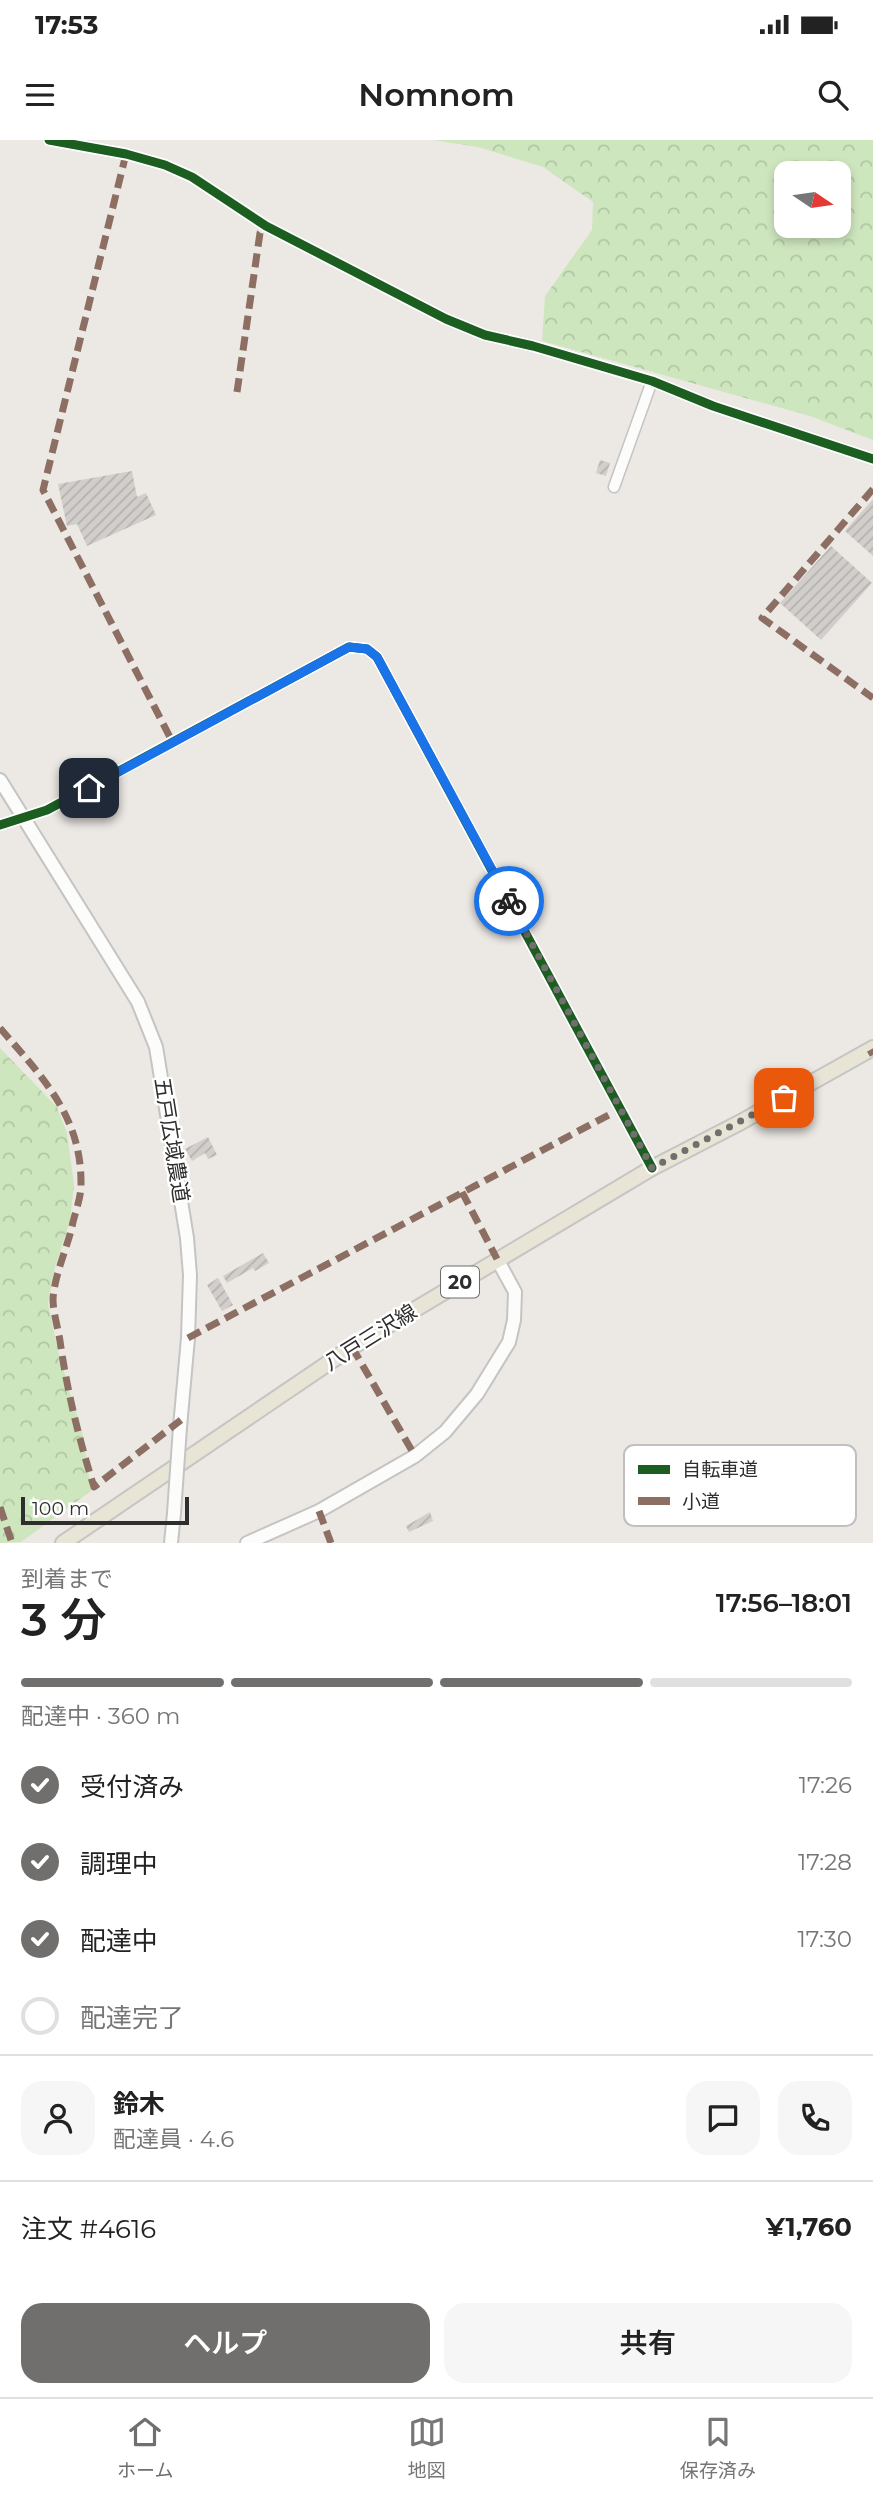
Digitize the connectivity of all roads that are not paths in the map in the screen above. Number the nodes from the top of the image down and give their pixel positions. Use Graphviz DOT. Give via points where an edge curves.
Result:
graph roads {
  1 [pos="49,140"];
  2 [pos="652,381"];
  3 [pos="873,460"];
  4 [pos="614,487"];
  5 [pos="0,780"];
  6 [pos="24,819"];
  7 [pos="0,825"];
  8 [pos="873,1048"];
  9 [pos="652,1168"];
  10 [pos="498,1259"];
  11 [pos="63,1543"];
  12 [pos="171,1543"];
  13 [pos="247,1543"];
  1 -- 2 [label="street" via="165,165 192,177 265,226 446,319 485,335"];
  2 -- 3 [label="street"];
  2 -- 4 [label="street"];
  5 -- 6 [label="street, 五戸広域農道"];
  6 -- 7 [label="street"];
  6 -- 9 [label="street" via="349,647 367,649 377,657"];
  6 -- 12 [label="street, 五戸広域農道, bridge" via="138,1002 156,1047 190,1275"];
  8 -- 9 [label="main road, 八戸三沢線 / 20"];
  9 -- 10 [label="main road, 八戸三沢線 / 20"];
  10 -- 11 [label="main road, 八戸三沢線 / 20" via="352,1347"];
  10 -- 13 [label="street" via="515,1292 509,1342 477,1394 445,1432 415,1456 319,1511"];
}
